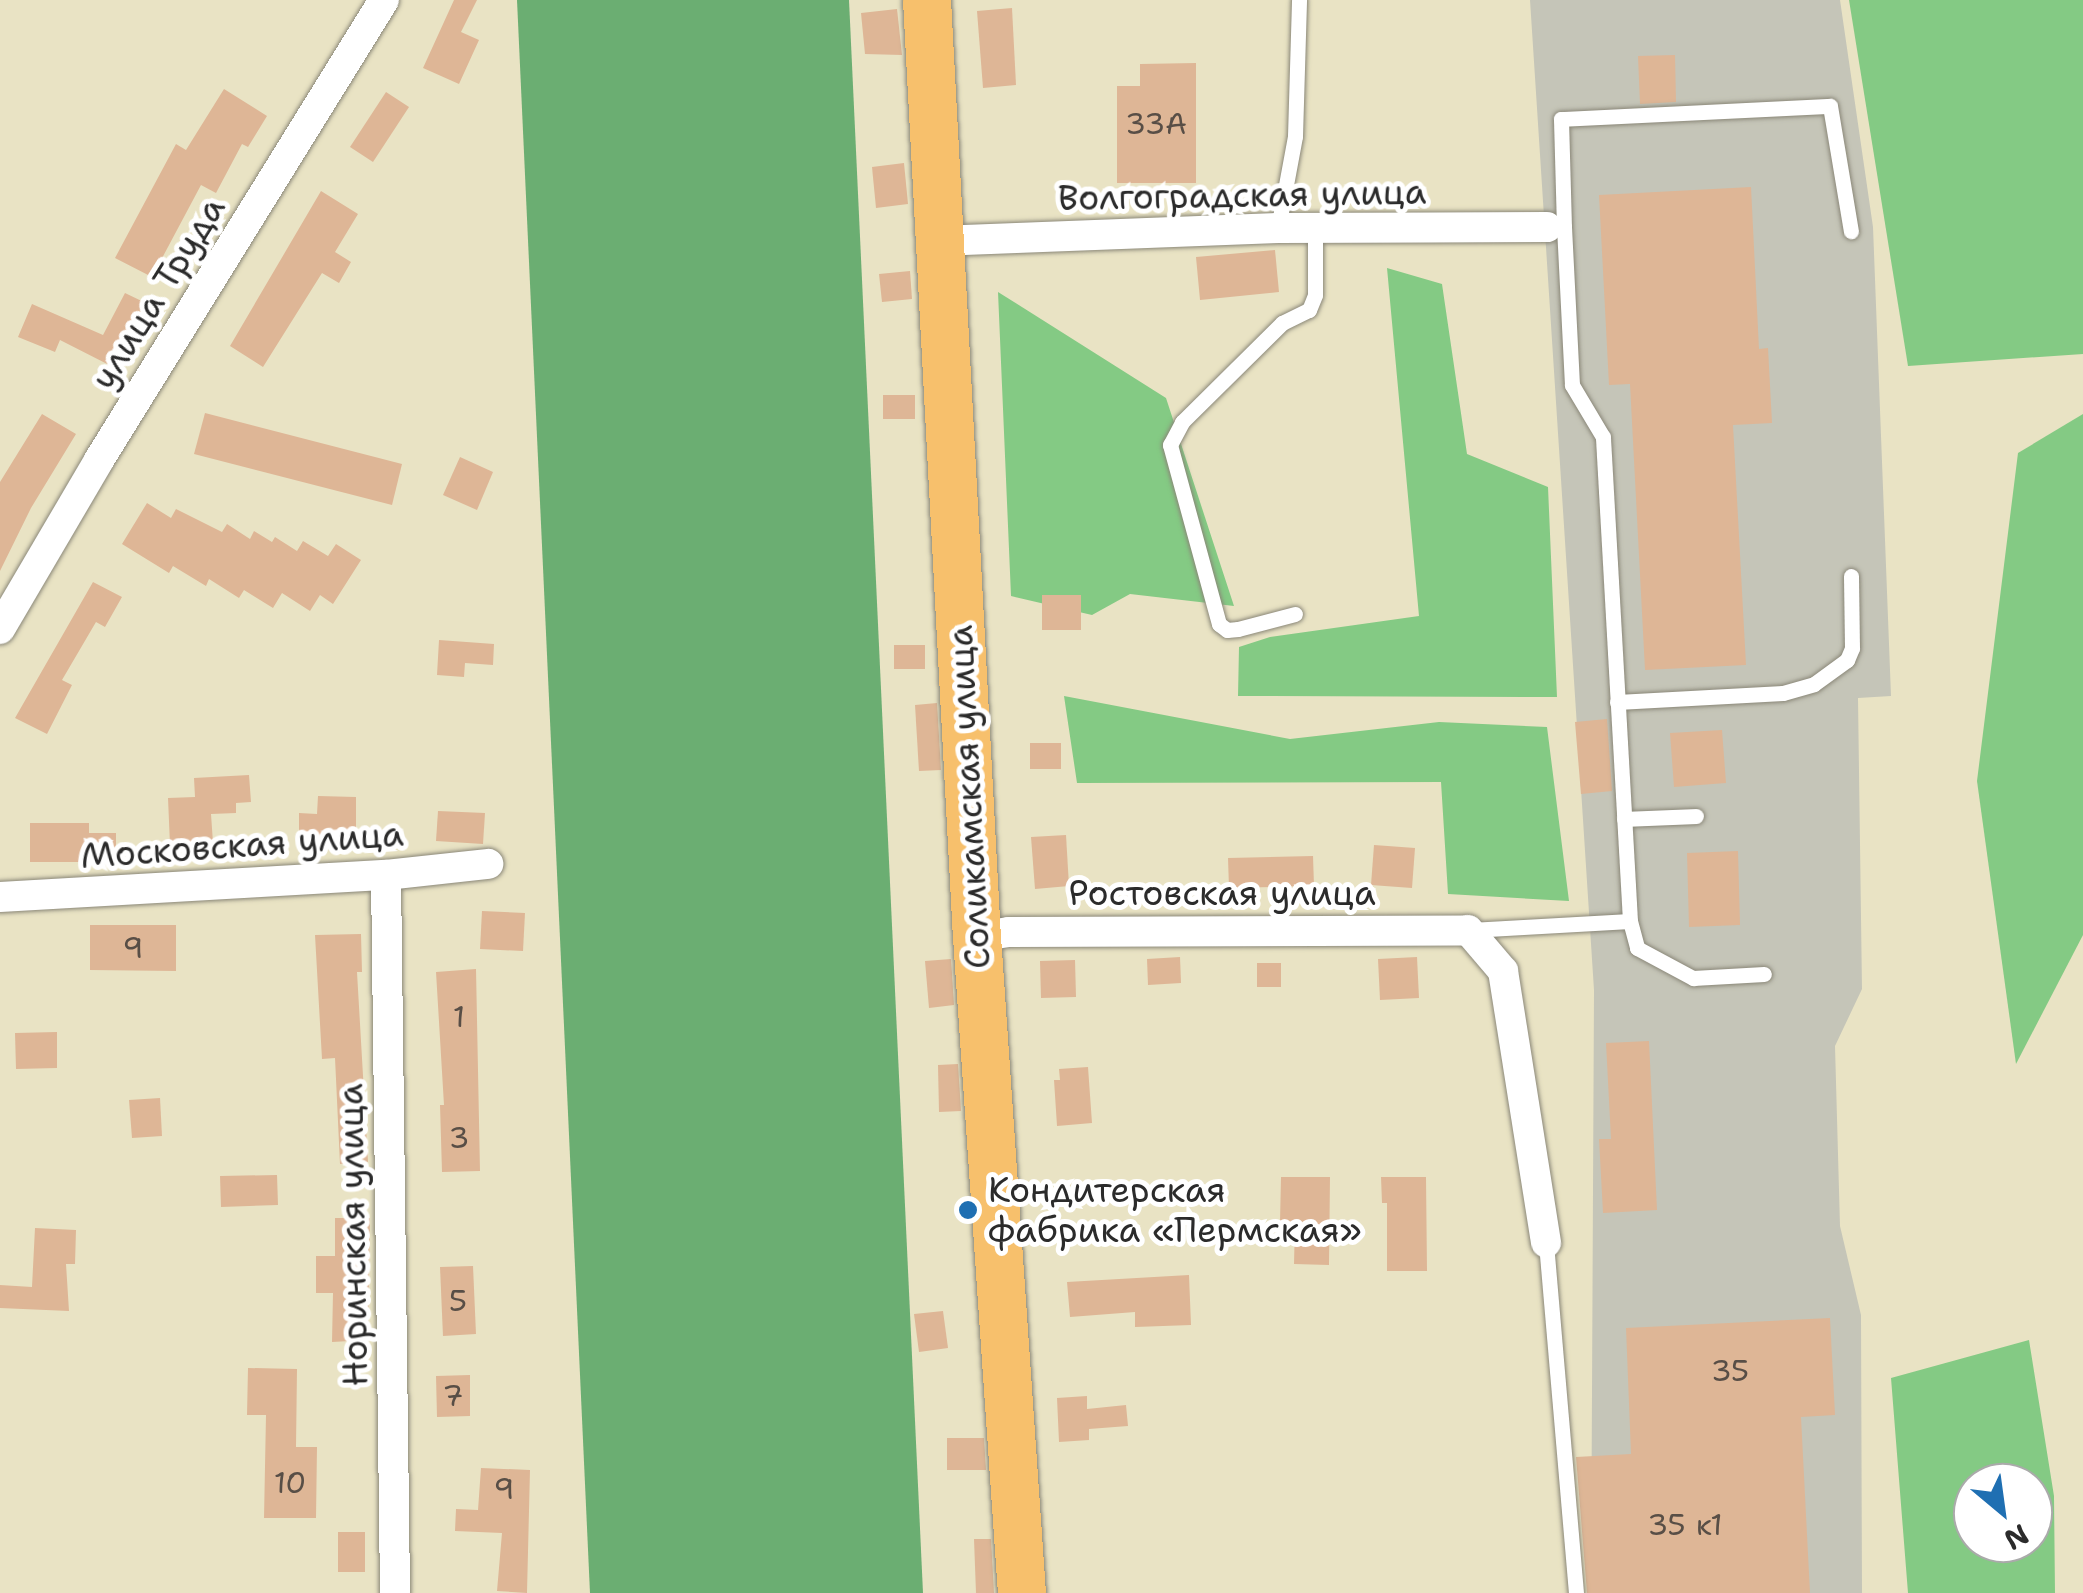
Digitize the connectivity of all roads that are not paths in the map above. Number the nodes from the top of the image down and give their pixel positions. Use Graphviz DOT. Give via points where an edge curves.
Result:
graph roads {
  1 [pos="384,0"];
  2 [pos="927,0"];
  3 [pos="1298,0"];
  4 [pos="1556,227"];
  5 [pos="1278,228"];
  6 [pos="1315,228"];
  7 [pos="1851,231"];
  8 [pos="938,241"];
  9 [pos="1851,576"];
  10 [pos="1295,614"];
  11 [pos="0,628"];
  12 [pos="1618,702"];
  13 [pos="1696,816"];
  14 [pos="1624,820"];
  15 [pos="488,864"];
  16 [pos="386,875"];
  17 [pos="0,896"];
  18 [pos="1630,921"];
  19 [pos="1468,930"];
  20 [pos="977,936"];
  21 [pos="1764,974"];
  22 [pos="1546,1244"];
  23 [pos="395,1593"];
  24 [pos="1022,1593"];
  25 [pos="1576,1593"];
  1 -- 11 [label="street, улица Труда"];
  2 -- 8 [label="main road, Соликамская улица"];
  3 -- 5 [label="lane" via="1295,136"];
  4 -- 6 [label="street, Волгоградская улица"];
  4 -- 7 [label="lane" via="1561,119 1830,106"];
  4 -- 12 [label="lane" via="1572,384 1603,437"];
  5 -- 6 [label="street, Волгоградская улица"];
  5 -- 8 [label="street, Волгоградская улица"];
  6 -- 10 [label="lane" via="1309,310 1282,323 1182,422 1170,445 1218,624 1238,629"];
  8 -- 20 [label="main road, Соликамская улица"];
  9 -- 12 [label="lane" via="1852,648 1847,660 1814,684 1782,693"];
  12 -- 14 [label="lane"];
  13 -- 14 [label="lane"];
  14 -- 18 [label="lane"];
  15 -- 16 [label="street, Московская улица"];
  16 -- 17 [label="street, Московская улица"];
  16 -- 23 [label="street, Норинская улица"];
  18 -- 19 [label="lane"];
  18 -- 21 [label="lane" via="1638,948 1693,978"];
  19 -- 20 [label="street, Ростовская улица"];
  19 -- 22 [label="street" via="1503,971"];
  20 -- 24 [label="main road, Соликамская улица"];
  22 -- 25 [label="lane"];
}
